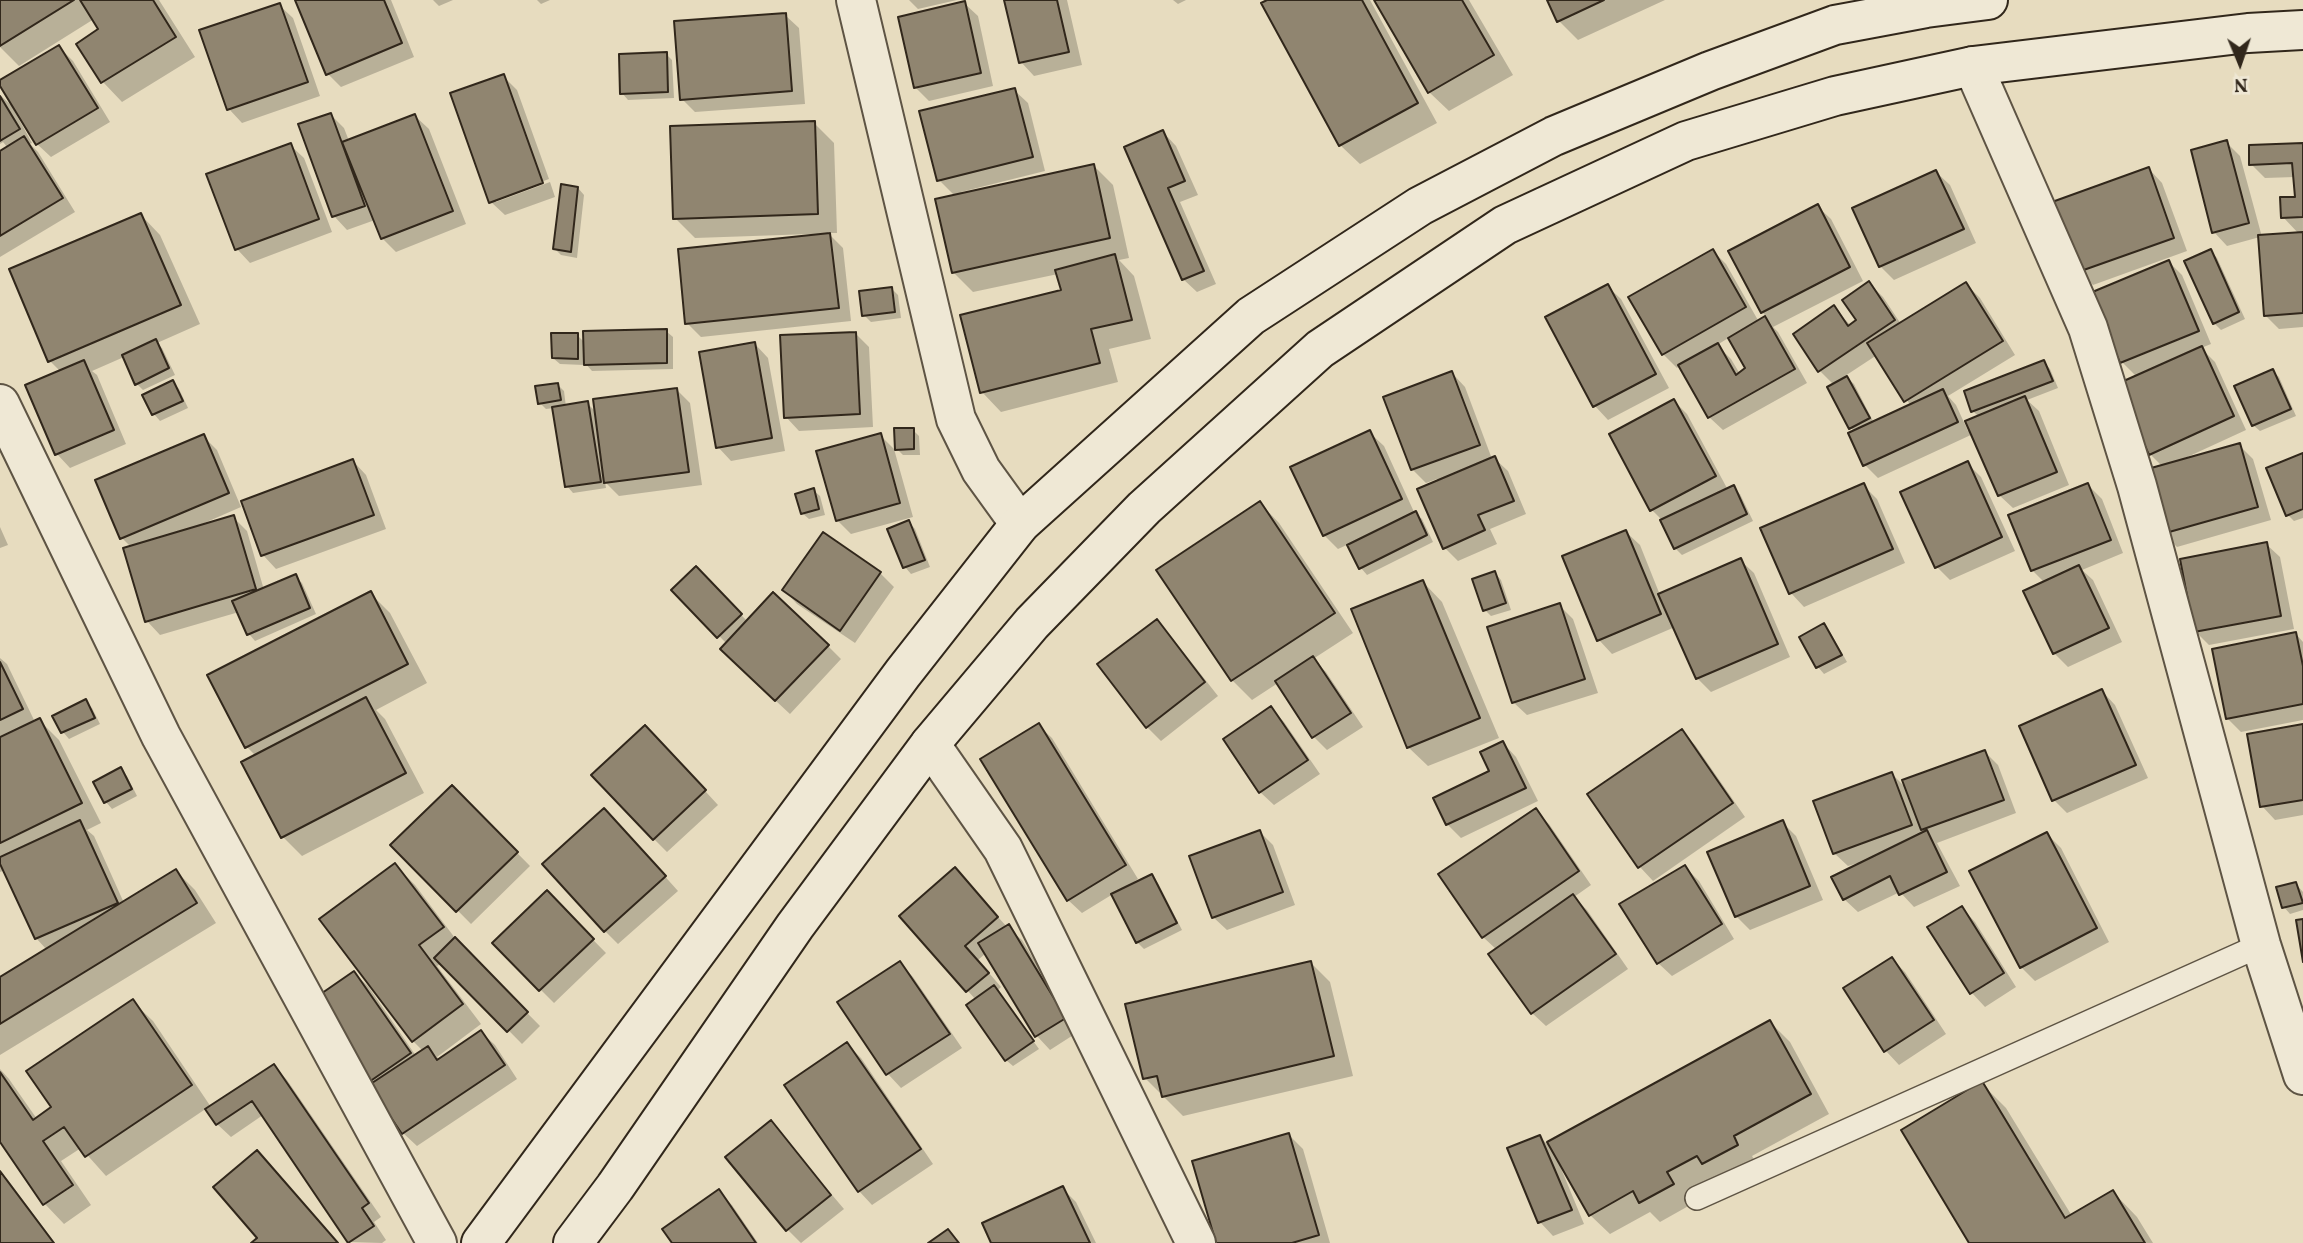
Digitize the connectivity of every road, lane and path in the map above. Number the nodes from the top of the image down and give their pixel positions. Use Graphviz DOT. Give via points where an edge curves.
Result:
graph roads {
  1 [pos="856,0"];
  2 [pos="1988,0"];
  3 [pos="1924,4"];
  4 [pos="2303,30"];
  5 [pos="1973,66"];
  6 [pos="0,404"];
  7 [pos="1020,524"];
  8 [pos="930,744"];
  9 [pos="2261,945"];
  10 [pos="2303,1075"];
  11 [pos="1697,1198"];
  12 [pos="437,1243"];
  13 [pos="481,1243"];
  14 [pos="573,1243"];
  15 [pos="1196,1243"];
  1 -- 7 [label="main road" via="956,419 981,470"];
  2 -- 3 [label="main road"];
  3 -- 7 [label="main road" via="1835,25 1710,71 1554,136 1420,206 1251,316"];
  4 -- 5 [label="main road"];
  5 -- 8 [label="main road" via="1835,96 1686,141 1505,225 1309,358 1144,508 1032,623"];
  5 -- 9 [label="main road" via="2088,328 2137,486"];
  6 -- 12 [label="main road" via="161,736"];
  7 -- 13 [label="main road" via="903,673"];
  8 -- 14 [label="main road" via="795,926"];
  8 -- 15 [label="main road" via="1003,849"];
  9 -- 10 [label="main road"];
  9 -- 11 [label="lane"];
}
